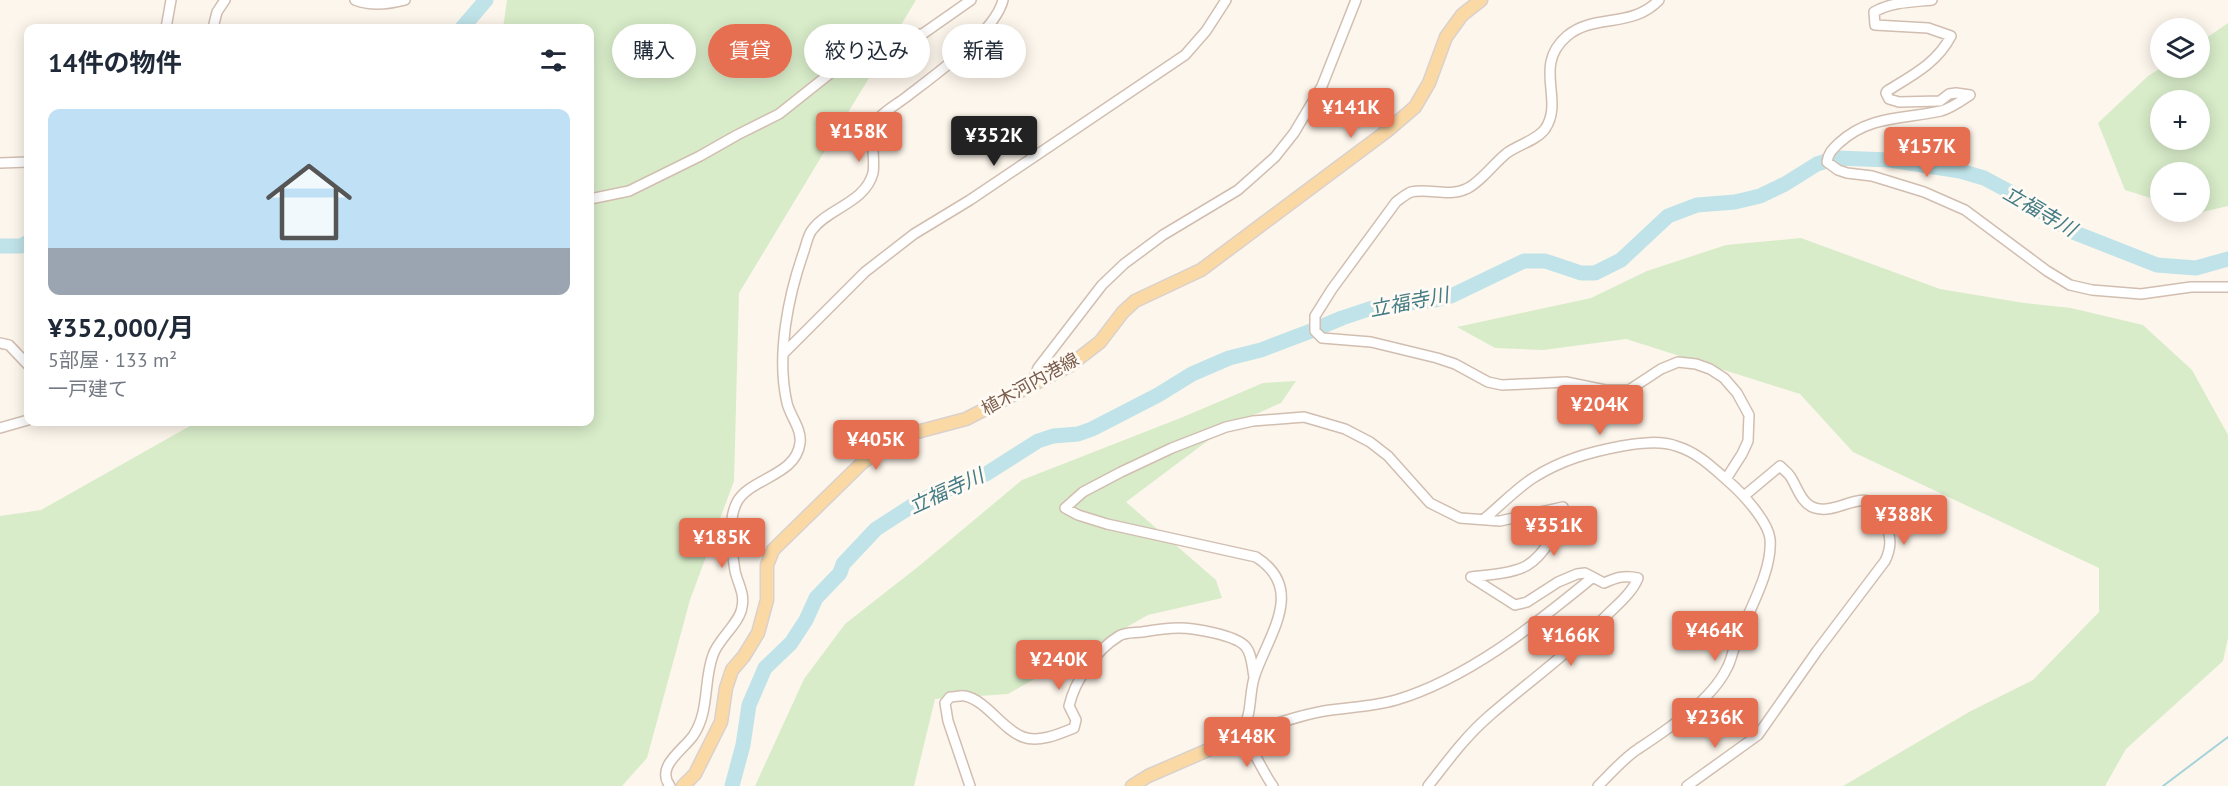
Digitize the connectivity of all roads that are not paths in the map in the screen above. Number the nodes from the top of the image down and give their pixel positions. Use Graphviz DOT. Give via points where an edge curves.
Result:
graph roads {
  1 [pos="171,0"];
  2 [pos="225,0"];
  3 [pos="355,0"];
  4 [pos="405,0"];
  5 [pos="971,0"];
  6 [pos="1004,0"];
  7 [pos="1226,0"];
  8 [pos="1356,0"];
  9 [pos="1481,0"];
  10 [pos="1659,0"];
  11 [pos="1932,0"];
  12 [pos="167,24"];
  13 [pos="214,24"];
  14 [pos="24,162"];
  15 [pos="0,163"];
  16 [pos="594,198"];
  17 [pos="2228,287"];
  18 [pos="0,343"];
  19 [pos="784,353"];
  20 [pos="24,361"];
  21 [pos="1031,386"];
  22 [pos="24,421"];
  23 [pos="0,428"];
  24 [pos="1726,479"];
  25 [pos="1744,496"];
  26 [pos="1484,519"];
  27 [pos="1593,577"];
  28 [pos="1254,677"];
  29 [pos="1245,734"];
  30 [pos="670,786"];
  31 [pos="683,786"];
  32 [pos="970,786"];
  33 [pos="1132,786"];
  34 [pos="1273,786"];
  35 [pos="1428,786"];
  36 [pos="1598,786"];
  37 [pos="1687,786"];
  1 -- 12 [label="street"];
  2 -- 13 [label="street"];
  3 -- 4 [label="street"];
  5 -- 16 [label="street" via="924,33 847,60 779,114 700,156 629,191"];
  6 -- 19 [label="street" via="998,14 978,36 877,119 873,173 867,184 858,196 812,230 785,315"];
  7 -- 19 [label="street" via="1185,55 970,201 914,234 865,272"];
  8 -- 21 [label="street" via="1322,86 1275,157 1238,190 1124,264 1102,285 1038,368"];
  9 -- 21 [label="main road, 植木河内港線" via="1462,15 1446,37 1415,107 1201,270 1135,301 1100,342 1070,366"];
  10 -- 24 [label="street" via="1636,17 1579,28 1567,36 1550,63 1551,117 1544,131 1508,153 1467,189 1411,192 1396,202 1315,316 1315,331 1322,338 1371,342 1437,358 1502,385 1566,382 1605,390 1629,390 1678,362 1710,369 1737,393 1749,416 1748,441"];
  11 -- 17 [label="street" via="1897,4 1874,12 1875,25 1928,28 1951,36 1932,63 1886,93 1889,99 1899,102 1940,101 1956,93 1970,95 1942,111 1868,124 1847,136 1828,154 1827,162 1838,170 1924,192 1965,210 2070,285 2141,294"];
  14 -- 15 [label="street"];
  18 -- 20 [label="street" via="9,345"];
  19 -- 30 [label="street" via="787,404 800,435 800,445 790,464 737,501 731,523 742,609 713,653 703,716 694,735 666,770"];
  21 -- 31 [label="main road, 植木河内港線" via="966,419 890,444 863,462 773,550 767,565 767,600 758,633 732,670 721,722 695,774"];
  22 -- 23 [label="street"];
  24 -- 25 [label="street"];
  24 -- 26 [label="street" via="1706,461 1681,447 1634,444 1572,458 1532,479"];
  25 -- 36 [label="street" via="1770,537 1770,555 1728,666 1717,686 1662,735 1638,748"];
  25 -- 37 [label="street" via="1780,466 1806,503 1815,508 1834,508 1859,500 1874,504 1884,518 1891,549 1758,735"];
  26 -- 27 [label="street" via="1500,521 1563,507 1556,529 1527,565 1471,577 1515,605 1576,574"];
  26 -- 28 [label="street" via="1460,518 1430,503 1388,456 1370,442 1345,429 1304,417 1253,421 1215,431 1121,472 1083,492 1065,507 1078,516 1256,557 1267,564 1278,578 1281,604"];
  27 -- 29 [label="street" via="1506,645 1424,690 1395,700 1323,711"];
  27 -- 35 [label="street" via="1605,583 1617,577 1638,578 1622,601 1579,643 1468,736"];
  28 -- 29 [label="street"];
  28 -- 32 [label="street" via="1250,654 1233,638 1181,628 1160,629 1121,634 1099,654 1071,696 1068,706 1076,720 1074,728 1055,735 1024,738 976,702 965,696 950,697 945,703 948,721"];
  29 -- 33 [label="main road"];
  29 -- 34 [label="street"];
}
